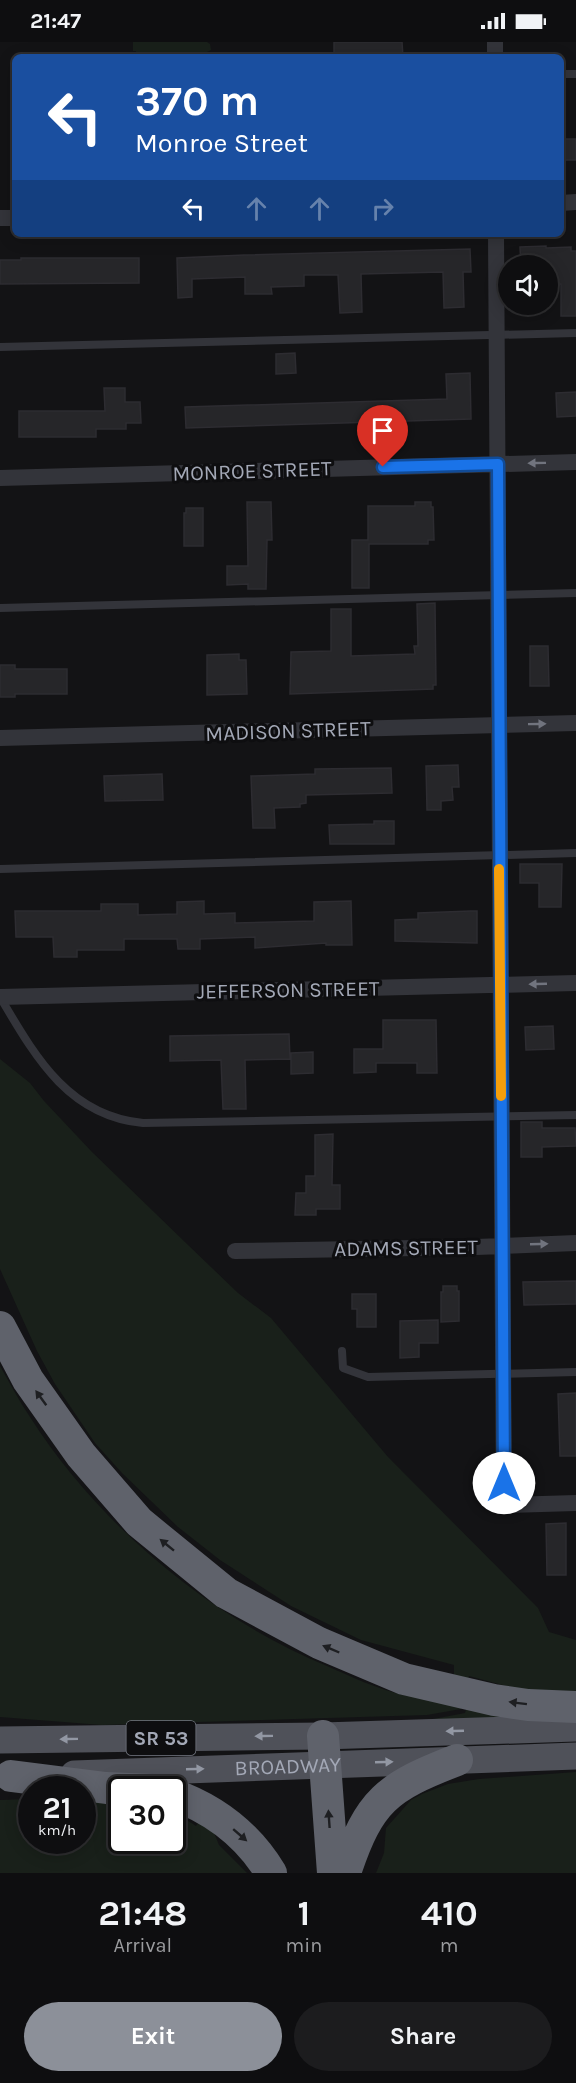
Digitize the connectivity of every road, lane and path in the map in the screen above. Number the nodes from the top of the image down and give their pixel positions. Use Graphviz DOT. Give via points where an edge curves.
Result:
graph roads {
  1 [pos="496,237"];
  2 [pos="576,333"];
  3 [pos="497,335"];
  4 [pos="0,347"];
  5 [pos="576,462"];
  6 [pos="498,464"];
  7 [pos="0,478"];
  8 [pos="576,593"];
  9 [pos="497,595"];
  10 [pos="0,608"];
  11 [pos="576,723"];
  12 [pos="498,725"];
  13 [pos="0,738"];
  14 [pos="576,853"];
  15 [pos="499,855"];
  16 [pos="0,869"];
  17 [pos="576,983"];
  18 [pos="500,985"];
  19 [pos="0,997"];
  20 [pos="576,1115"];
  21 [pos="501,1117"];
  22 [pos="576,1243"];
  23 [pos="502,1245"];
  24 [pos="235,1251"];
  25 [pos="0,1327"];
  26 [pos="342,1351"];
  27 [pos="576,1372"];
  28 [pos="504,1374"];
  29 [pos="576,1503"];
  30 [pos="576,1707"];
  31 [pos="576,1728"];
  32 [pos="0,1740"];
  33 [pos="324,1750"];
  34 [pos="576,1756"];
  35 [pos="457,1760"];
  36 [pos="5,1777"];
  37 [pos="108,1788"];
  38 [pos="186,1800"];
  39 [pos="271,1873"];
  40 [pos="333,1873"];
  41 [pos="345,1873"];
  1 -- 3 [label="street"];
  2 -- 3 [label="lane"];
  3 -- 4 [label="lane"];
  3 -- 6 [label="street"];
  5 -- 6 [label="street, MONROE STREET, one-way"];
  6 -- 7 [label="street, MONROE STREET"];
  6 -- 9 [label="street"];
  8 -- 9 [label="lane"];
  9 -- 10 [label="lane"];
  9 -- 12 [label="street"];
  12 -- 11 [label="street, MADISON STREET, one-way"];
  12 -- 13 [label="street, MADISON STREET"];
  12 -- 15 [label="street"];
  14 -- 15 [label="lane"];
  15 -- 16 [label="lane"];
  15 -- 18 [label="street"];
  17 -- 18 [label="street, JEFFERSON STREET, one-way"];
  18 -- 19 [label="street, JEFFERSON STREET"];
  18 -- 21 [label="street"];
  19 -- 21 [label="lane" via="23,1036 66,1089 95,1110 126,1121"];
  20 -- 21 [label="lane"];
  21 -- 23 [label="street"];
  23 -- 22 [label="street, ADAMS STREET, one-way"];
  23 -- 24 [label="street, ADAMS STREET"];
  23 -- 28 [label="street"];
  30 -- 25 [label="highway, one-way" via="494,1700 404,1679 319,1644 226,1593 139,1522 81,1455 28,1380"];
  26 -- 28 [label="lane" via="343,1368 368,1377"];
  27 -- 28 [label="lane"];
  28 -- 29 [label="street" via="504,1505"];
  31 -- 33 [label="main road, BROADWAY / SR 53, one-way"];
  33 -- 32 [label="main road, BROADWAY / SR 53, one-way"];
  33 -- 35 [label="main road, BROADWAY / SR 53, one-way"];
  36 -- 33 [label="main road, BROADWAY / SR 53, one-way"];
  40 -- 33 [label="highway, one-way"];
  34 -- 35 [label="main road, BROADWAY / SR 53"];
  35 -- 41 [label="highway" via="415,1776 391,1791 370,1813"];
  36 -- 37 [label="highway"];
  38 -- 39 [label="highway, one-way" via="211,1811 246,1839"];
}
